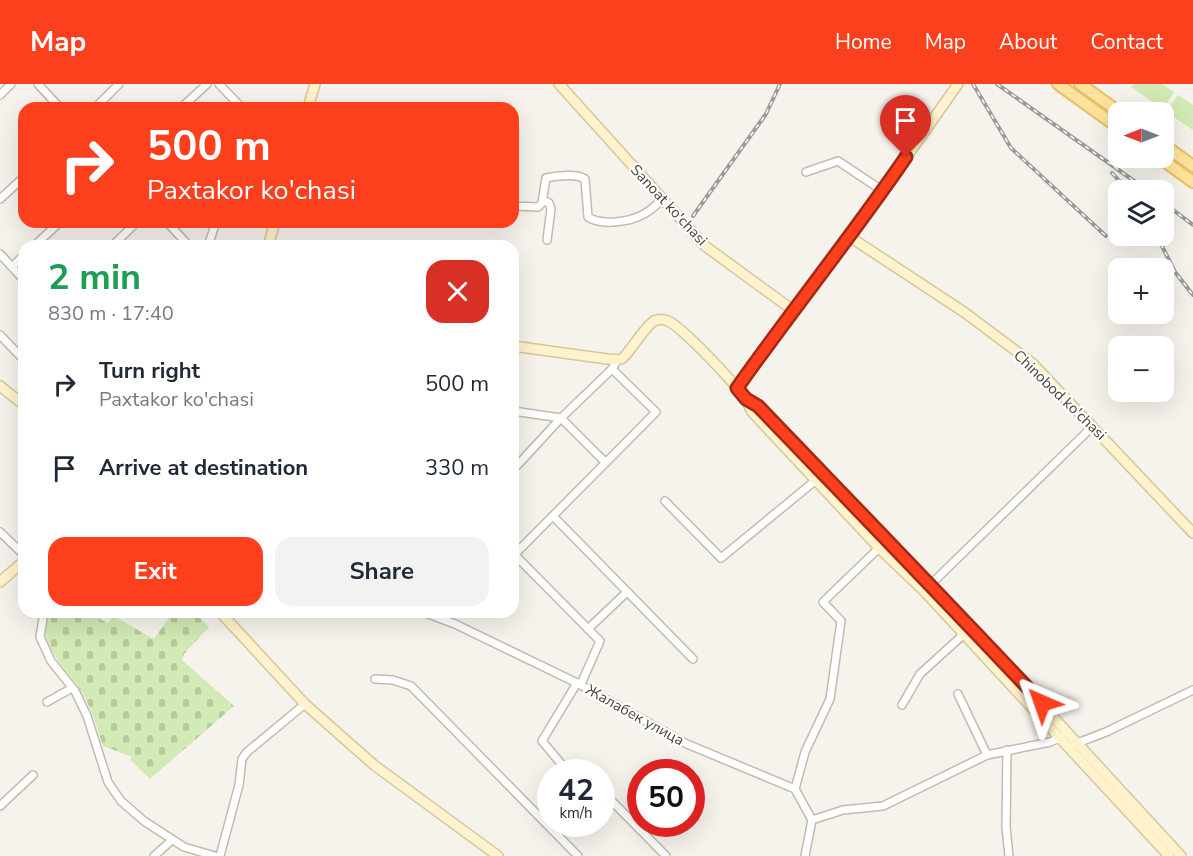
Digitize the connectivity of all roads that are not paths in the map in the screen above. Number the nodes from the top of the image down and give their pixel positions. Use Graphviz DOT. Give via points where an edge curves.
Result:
graph roads {
  1 [pos="11,84"];
  2 [pos="38,84"];
  3 [pos="119,84"];
  4 [pos="207,84"];
  5 [pos="219,84"];
  6 [pos="560,84"];
  7 [pos="958,84"];
  8 [pos="1058,84"];
  9 [pos="1080,84"];
  10 [pos="314,85"];
  11 [pos="0,95"];
  12 [pos="54,102"];
  13 [pos="101,102"];
  14 [pos="188,102"];
  15 [pos="236,102"];
  16 [pos="310,102"];
  17 [pos="1108,104"];
  18 [pos="1108,120"];
  19 [pos="1174,152"];
  20 [pos="1193,166"];
  21 [pos="1174,168"];
  22 [pos="806,172"];
  23 [pos="1193,182"];
  24 [pos="18,183"];
  25 [pos="883,191"];
  26 [pos="0,200"];
  27 [pos="543,200"];
  28 [pos="663,200"];
  29 [pos="519,206"];
  30 [pos="54,228"];
  31 [pos="131,228"];
  32 [pos="172,228"];
  33 [pos="850,237"];
  34 [pos="40,240"];
  35 [pos="118,240"];
  36 [pos="184,240"];
  37 [pos="547,240"];
  38 [pos="0,254"];
  39 [pos="18,261"];
  40 [pos="12,267"];
  41 [pos="18,274"];
  42 [pos="794,311"];
  43 [pos="0,335"];
  44 [pos="519,347"];
  45 [pos="18,354"];
  46 [pos="618,359"];
  47 [pos="612,369"];
  48 [pos="0,386"];
  49 [pos="737,388"];
  50 [pos="746,399"];
  51 [pos="18,400"];
  52 [pos="519,412"];
  53 [pos="561,418"];
  54 [pos="1094,426"];
  55 [pos="605,462"];
  56 [pos="519,464"];
  57 [pos="816,480"];
  58 [pos="831,490"];
  59 [pos="665,501"];
  60 [pos="553,516"];
  61 [pos="0,532"];
  62 [pos="1193,533"];
  63 [pos="519,548"];
  64 [pos="879,548"];
  65 [pos="18,549"];
  66 [pos="519,558"];
  67 [pos="18,569"];
  68 [pos="0,582"];
  69 [pos="927,587"];
  70 [pos="627,592"];
  71 [pos="43,618"];
  72 [pos="226,618"];
  73 [pos="439,618"];
  74 [pos="588,629"];
  75 [pos="964,634"];
  76 [pos="693,659"];
  77 [pos="375,679"];
  78 [pos="579,684"];
  79 [pos="72,688"];
  80 [pos="1193,690"];
  81 [pos="958,694"];
  82 [pos="47,702"];
  83 [pos="305,704"];
  84 [pos="902,705"];
  85 [pos="1065,735"];
  86 [pos="1073,745"];
  87 [pos="1007,750"];
  88 [pos="987,755"];
  89 [pos="557,759"];
  90 [pos="33,775"];
  91 [pos="795,789"];
  92 [pos="615,804"];
  93 [pos="0,806"];
  94 [pos="812,820"];
  95 [pos="172,840"];
  96 [pos="154,856"];
  97 [pos="215,856"];
  98 [pos="220,856"];
  99 [pos="498,856"];
  100 [pos="578,856"];
  101 [pos="666,856"];
  102 [pos="805,856"];
  103 [pos="1009,856"];
  104 [pos="1169,856"];
  105 [pos="1181,856"];
  1 -- 11 [label="street"];
  2 -- 12 [label="street"];
  3 -- 13 [label="street"];
  4 -- 14 [label="street"];
  5 -- 15 [label="street"];
  6 -- 28 [label="main road, Sanoat ko'chasi"];
  7 -- 25 [label="main road"];
  8 -- 18 [label="main road"];
  9 -- 17 [label="main road"];
  10 -- 16 [label="main road"];
  19 -- 20 [label="main road"];
  21 -- 23 [label="main road"];
  22 -- 25 [label="street" via="838,161"];
  24 -- 26 [label="street"];
  25 -- 33 [label="main road"];
  27 -- 28 [label="street" via="546,178 580,176 585,179 591,219 630,220"];
  27 -- 29 [label="street" via="538,207"];
  27 -- 37 [label="street" via="551,209"];
  28 -- 42 [label="main road, Sanoat ko'chasi" via="705,246"];
  30 -- 34 [label="street"];
  31 -- 35 [label="street"];
  32 -- 36 [label="street"];
  33 -- 42 [label="main road"];
  33 -- 54 [label="main road, Chinobod ko'chasi" via="1029,360"];
  38 -- 40 [label="street"];
  39 -- 40 [label="street"];
  40 -- 41 [label="street"];
  42 -- 49 [label="main road"];
  43 -- 45 [label="street"];
  44 -- 46 [label="main road"];
  46 -- 47 [label="street"];
  46 -- 49 [label="main road" via="625,357 653,321 667,320"];
  47 -- 53 [label="street"];
  47 -- 55 [label="street" via="656,412"];
  48 -- 51 [label="main road"];
  49 -- 50 [label="main road"];
  50 -- 57 [label="main road" via="752,412"];
  50 -- 58 [label="main road" via="758,406"];
  52 -- 53 [label="street"];
  53 -- 55 [label="street"];
  53 -- 56 [label="street"];
  54 -- 62 [label="main road, Chinobod ko'chasi"];
  54 -- 69 [label="street"];
  55 -- 60 [label="street"];
  57 -- 58 [label="main road"];
  57 -- 59 [label="street" via="721,558"];
  58 -- 64 [label="main road"];
  58 -- 69 [label="main road" via="888,543"];
  60 -- 63 [label="street"];
  60 -- 70 [label="street"];
  61 -- 65 [label="street"];
  64 -- 69 [label="main road"];
  64 -- 91 [label="street" via="823,602 841,621 830,699 805,752"];
  66 -- 74 [label="street"];
  67 -- 68 [label="main road"];
  69 -- 75 [label="main road"];
  69 -- 85 [label="main road"];
  70 -- 74 [label="street"];
  70 -- 76 [label="street"];
  71 -- 79 [label="street" via="40,637 51,661"];
  72 -- 83 [label="main road"];
  73 -- 78 [label="street, Жалабек улица"];
  74 -- 78 [label="street" via="600,641"];
  75 -- 84 [label="street" via="920,674"];
  75 -- 85 [label="main road"];
  77 -- 100 [label="street" via="411,686"];
  78 -- 89 [label="street" via="542,741"];
  78 -- 91 [label="street, Жалабек улица" via="687,744"];
  79 -- 82 [label="street"];
  79 -- 95 [label="street" via="87,716 108,782 131,811"];
  80 -- 86 [label="street"];
  81 -- 88 [label="street"];
  83 -- 98 [label="street" via="242,759 239,786"];
  83 -- 99 [label="main road" via="374,765"];
  85 -- 86 [label="main road"];
  85 -- 87 [label="street" via="1050,742"];
  86 -- 104 [label="main road"];
  86 -- 105 [label="main road"];
  87 -- 88 [label="street"];
  87 -- 103 [label="street"];
  88 -- 94 [label="street" via="882,806 843,810"];
  90 -- 93 [label="street"];
  91 -- 94 [label="street"];
  92 -- 101 [label="street"];
  94 -- 102 [label="street"];
  95 -- 96 [label="street"];
  95 -- 97 [label="street" via="184,848"];
}
